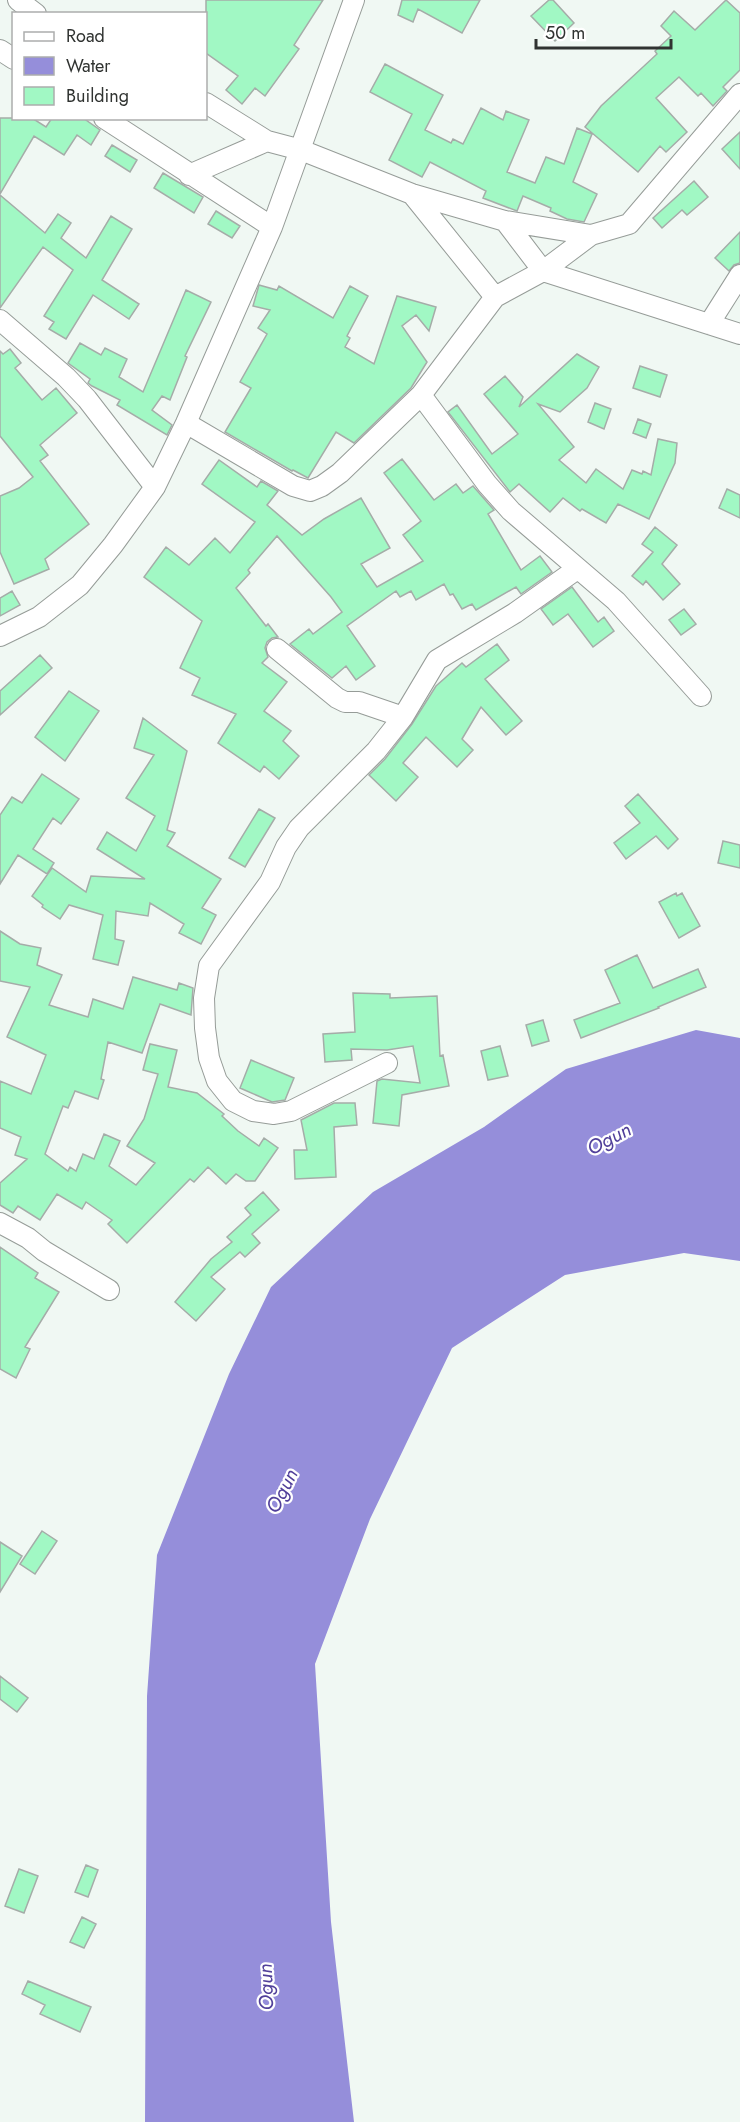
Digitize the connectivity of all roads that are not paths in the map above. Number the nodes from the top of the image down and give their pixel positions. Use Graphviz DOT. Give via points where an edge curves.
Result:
graph roads {
  1 [pos="354,0"];
  2 [pos="740,94"];
  3 [pos="207,104"];
  4 [pos="107,120"];
  5 [pos="267,141"];
  6 [pos="301,150"];
  7 [pos="189,174"];
  8 [pos="412,194"];
  9 [pos="505,221"];
  10 [pos="272,227"];
  11 [pos="591,235"];
  12 [pos="543,271"];
  13 [pos="740,275"];
  14 [pos="495,297"];
  15 [pos="0,320"];
  16 [pos="709,324"];
  17 [pos="740,334"];
  18 [pos="421,395"];
  19 [pos="186,423"];
  20 [pos="154,487"];
  21 [pos="577,569"];
  22 [pos="0,636"];
  23 [pos="277,649"];
  24 [pos="701,696"];
  25 [pos="403,717"];
  26 [pos="387,1063"];
  27 [pos="0,1223"];
  28 [pos="109,1290"];
  1 -- 6 [label="street"];
  2 -- 11 [label="street" via="629,224"];
  3 -- 5 [label="street"];
  4 -- 7 [label="street"];
  5 -- 6 [label="street"];
  5 -- 7 [label="street"];
  6 -- 8 [label="street"];
  6 -- 10 [label="street"];
  7 -- 10 [label="street"];
  8 -- 9 [label="street"];
  8 -- 14 [label="street"];
  9 -- 11 [label="street"];
  9 -- 12 [label="street"];
  10 -- 19 [label="street"];
  11 -- 12 [label="street"];
  12 -- 14 [label="street"];
  12 -- 16 [label="street"];
  13 -- 16 [label="street"];
  14 -- 18 [label="street"];
  15 -- 20 [label="street" via="66,376"];
  16 -- 17 [label="street"];
  18 -- 19 [label="street" via="340,473 310,491 293,486"];
  18 -- 21 [label="street" via="498,497"];
  19 -- 20 [label="street"];
  20 -- 22 [label="street" via="80,585 39,617"];
  21 -- 24 [label="street" via="616,601"];
  21 -- 25 [label="street" via="515,613 437,660"];
  23 -- 25 [label="street" via="337,698"];
  25 -- 26 [label="street" via="376,751 299,828 270,882 209,966 204,998 209,1058 217,1081 233,1101 253,1111 291,1111"];
  27 -- 28 [label="street"];
}
